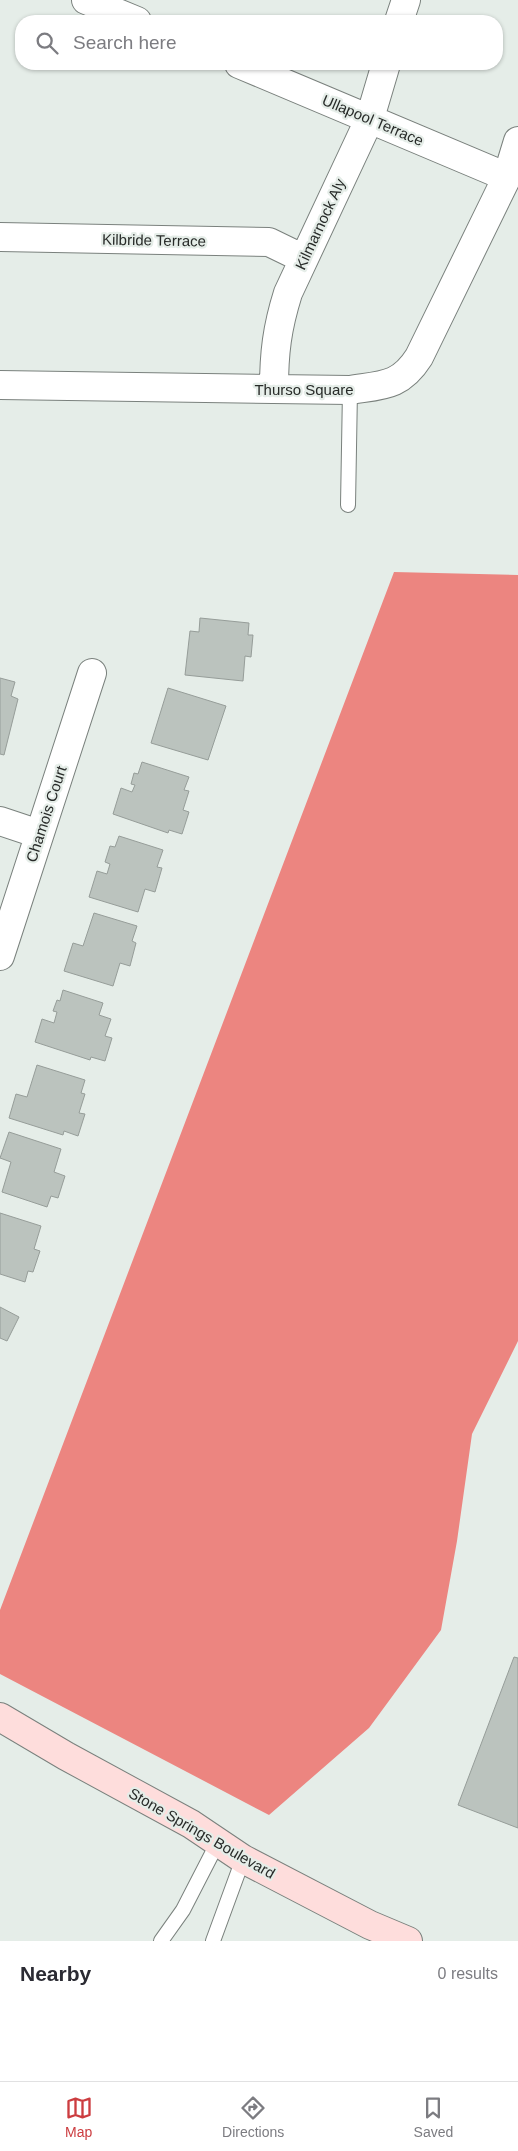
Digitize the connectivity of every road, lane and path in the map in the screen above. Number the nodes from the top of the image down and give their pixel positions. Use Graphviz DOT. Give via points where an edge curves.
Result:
graph roads {
  1 [pos="86,0"];
  2 [pos="406,0"];
  3 [pos="122,15"];
  4 [pos="401,15"];
  5 [pos="254,70"];
  6 [pos="384,70"];
  7 [pos="370,118"];
  8 [pos="518,142"];
  9 [pos="507,177"];
  10 [pos="0,237"];
  11 [pos="304,259"];
  12 [pos="0,384"];
  13 [pos="274,389"];
  14 [pos="350,390"];
  15 [pos="348,505"];
  16 [pos="92,673"];
  17 [pos="0,821"];
  18 [pos="39,834"];
  19 [pos="0,956"];
  20 [pos="0,1718"];
  21 [pos="218,1842"];
  22 [pos="243,1859"];
  23 [pos="161,1941"];
  24 [pos="213,1941"];
  25 [pos="408,1941"];
  1 -- 3 [label="street"];
  2 -- 4 [label="street"];
  5 -- 7 [label="street, Ullapool Terrace"];
  6 -- 7 [label="street, Kilmarnock Aly"];
  7 -- 9 [label="street, Ullapool Terrace"];
  7 -- 11 [label="street, Kilmarnock Aly"];
  8 -- 9 [label="street, Thurso Square"];
  9 -- 14 [label="street, Thurso Square" via="409,373 390,383"];
  10 -- 11 [label="street, Kilbride Terrace" via="269,242"];
  11 -- 13 [label="street, Kilmarnock Aly" via="278,324"];
  12 -- 13 [label="street, Thurso Square"];
  13 -- 14 [label="street, Thurso Square"];
  14 -- 15 [label="lane"];
  16 -- 18 [label="street, Chamois Court"];
  17 -- 18 [label="street"];
  18 -- 19 [label="street, Chamois Court"];
  20 -- 21 [label="street, Stone Springs Boulevard"];
  21 -- 22 [label="street, Stone Springs Boulevard"];
  21 -- 23 [label="lane" via="183,1910"];
  22 -- 24 [label="lane"];
  22 -- 25 [label="street, Stone Springs Boulevard" via="370,1925"];
}
